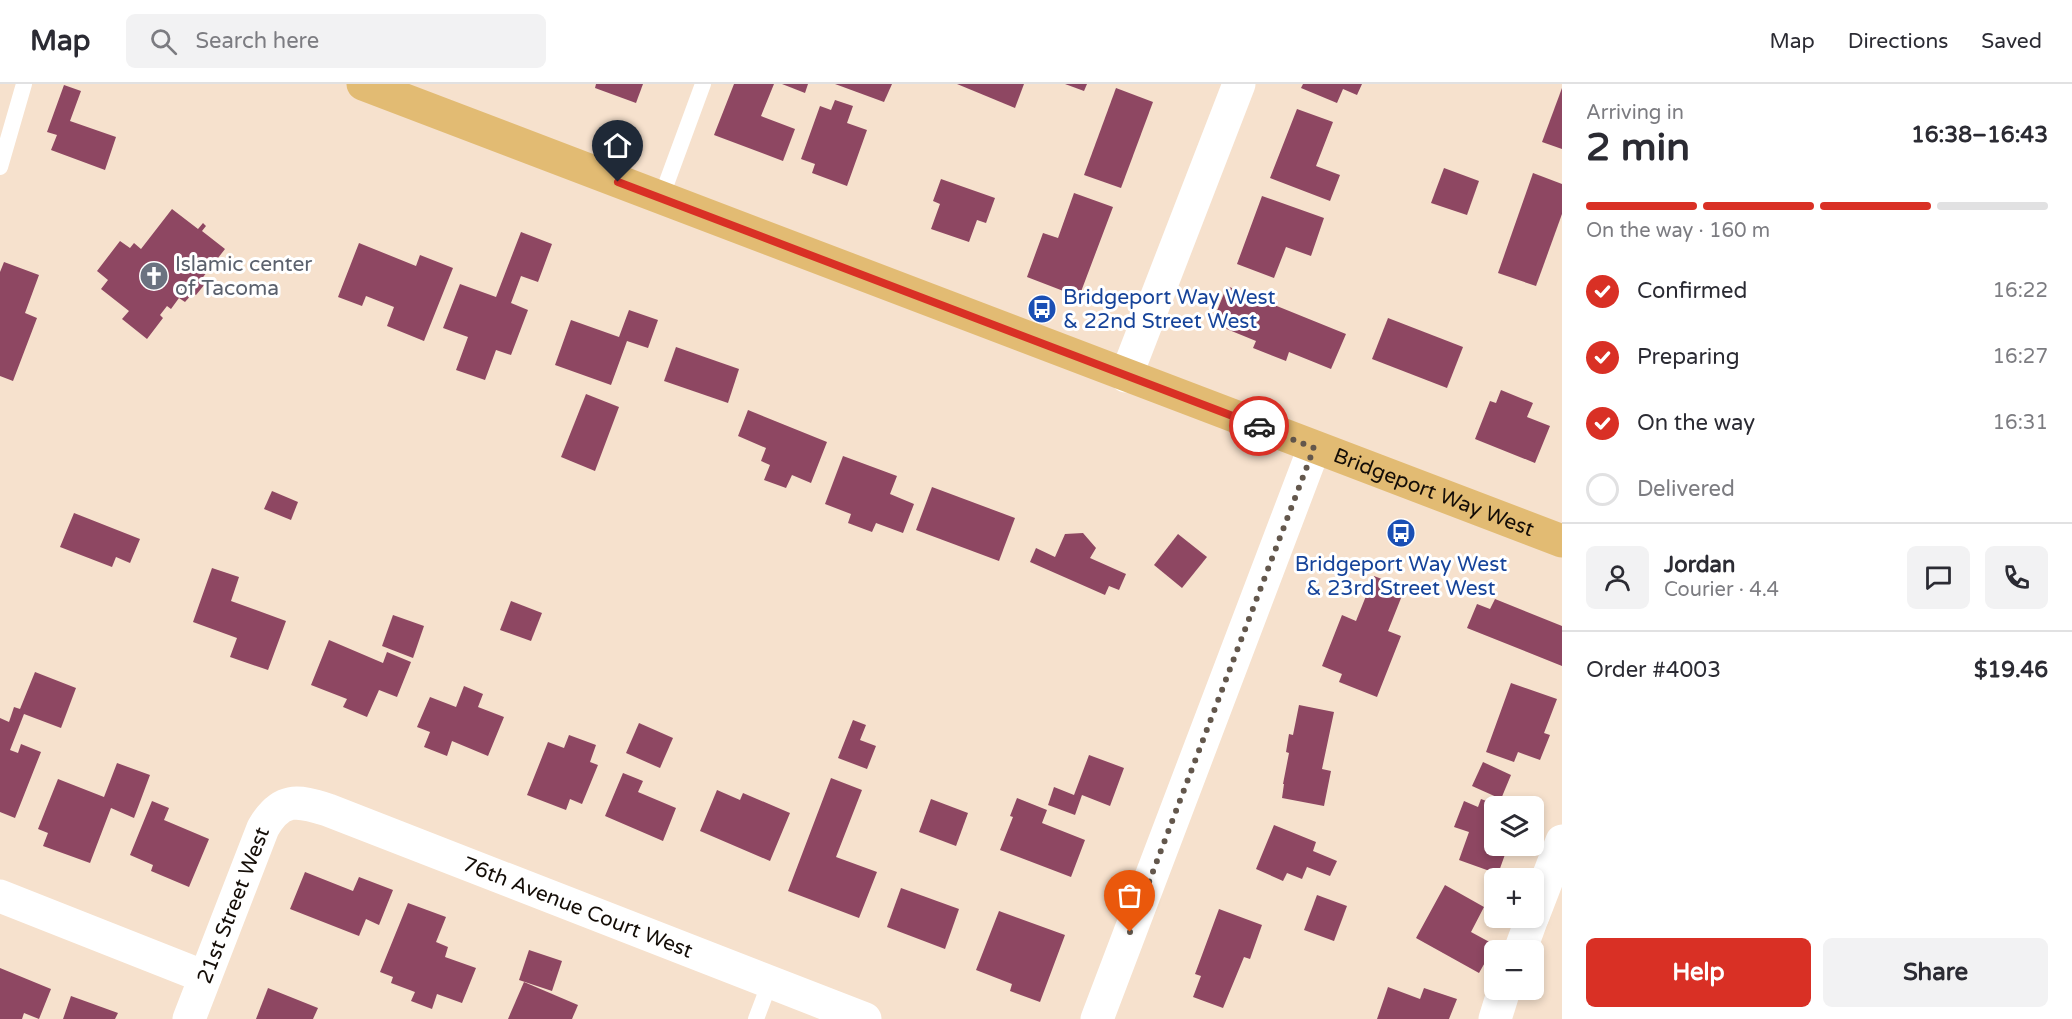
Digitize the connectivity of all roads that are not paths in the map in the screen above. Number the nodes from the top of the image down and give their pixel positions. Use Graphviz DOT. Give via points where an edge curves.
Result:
graph roads {
  1 [pos="24,84"];
  2 [pos="363,84"];
  3 [pos="703,84"];
  4 [pos="1239,84"];
  5 [pos="0,167"];
  6 [pos="661,198"];
  7 [pos="1126,376"];
  8 [pos="1314,448"];
  9 [pos="1561,538"];
  10 [pos="288,803"];
  11 [pos="1562,841"];
  12 [pos="1544,888"];
  13 [pos="0,896"];
  14 [pos="206,977"];
  15 [pos="770,982"];
  16 [pos="1501,1000"];
  17 [pos="189,1019"];
  18 [pos="756,1019"];
  19 [pos="865,1019"];
  20 [pos="1097,1019"];
  21 [pos="1495,1019"];
  1 -- 5 [label="lane"];
  2 -- 6 [label="main road, Bridgeport Way West"];
  3 -- 6 [label="lane"];
  4 -- 7 [label="street"];
  6 -- 7 [label="main road, Bridgeport Way West"];
  7 -- 8 [label="main road, Bridgeport Way West"];
  8 -- 9 [label="main road, Bridgeport Way West"];
  8 -- 20 [label="street"];
  10 -- 14 [label="street, 21st Street West" via="276,809 263,828"];
  10 -- 15 [label="street, 76th Avenue Court West" via="328,810"];
  11 -- 12 [label="street"];
  13 -- 14 [label="street"];
  14 -- 17 [label="street, 21st Street West"];
  15 -- 18 [label="lane"];
  15 -- 19 [label="street, 76th Avenue Court West"];
  16 -- 21 [label="street"];
}
